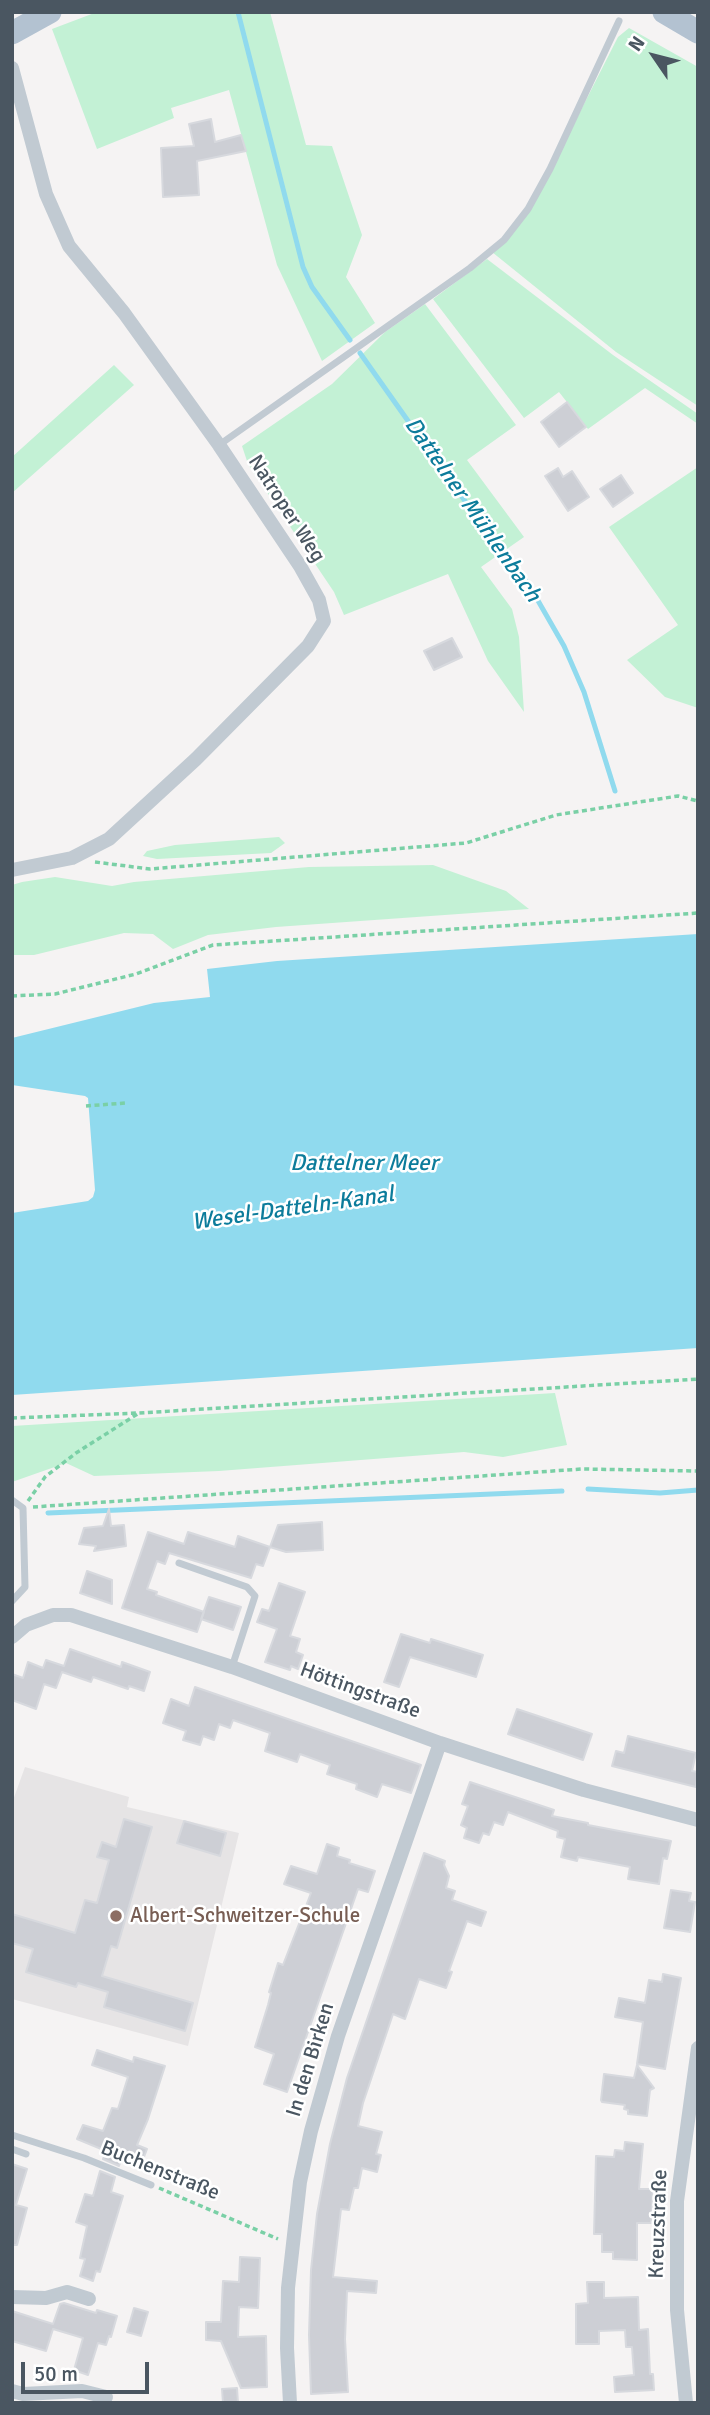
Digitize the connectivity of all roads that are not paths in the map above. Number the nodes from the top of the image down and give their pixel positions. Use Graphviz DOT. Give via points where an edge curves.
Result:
graph roads {
  1 [pos="50,12"];
  2 [pos="664,12"];
  3 [pos="619,21"];
  4 [pos="698,32"];
  5 [pos="12,33"];
  6 [pos="13,72"];
  7 [pos="219,445"];
  8 [pos="12,870"];
  9 [pos="12,1500"];
  10 [pos="179,1563"];
  11 [pos="12,1601"];
  12 [pos="12,1637"];
  13 [pos="232,1667"];
  14 [pos="440,1743"];
  15 [pos="698,1820"];
  16 [pos="698,2048"];
  17 [pos="12,2135"];
  18 [pos="12,2149"];
  19 [pos="26,2154"];
  20 [pos="151,2185"];
  21 [pos="12,2297"];
  22 [pos="89,2299"];
  23 [pos="12,2391"];
  24 [pos="106,2397"];
  25 [pos="290,2403"];
  26 [pos="686,2403"];
  1 -- 5 [label="main road"];
  2 -- 4 [label="main road"];
  3 -- 7 [label="lane" via="550,169 504,240"];
  6 -- 7 [label="street, Natroper Weg" via="46,194 69,246 124,313"];
  7 -- 8 [label="street, Natroper Weg" via="300,566 319,600 324,621 309,646 109,839 72,858"];
  9 -- 11 [label="lane" via="23,1508 25,1587"];
  10 -- 13 [label="lane" via="247,1587 255,1596"];
  12 -- 13 [label="street, Höttingstraße" via="26,1625 52,1615 71,1615"];
  13 -- 14 [label="street, Höttingstraße"];
  14 -- 15 [label="street, Höttingstraße" via="584,1790"];
  14 -- 25 [label="street, In den Birken" via="311,2131 292,2244 287,2336"];
  16 -- 26 [label="street, Kreuzstraße" via="677,2201 677,2310"];
  17 -- 20 [label="lane, Buchenstraße"];
  18 -- 19 [label="lane"];
  21 -- 22 [label="street" via="46,2298 67,2292"];
  23 -- 24 [label="street" via="82,2391"];
}
